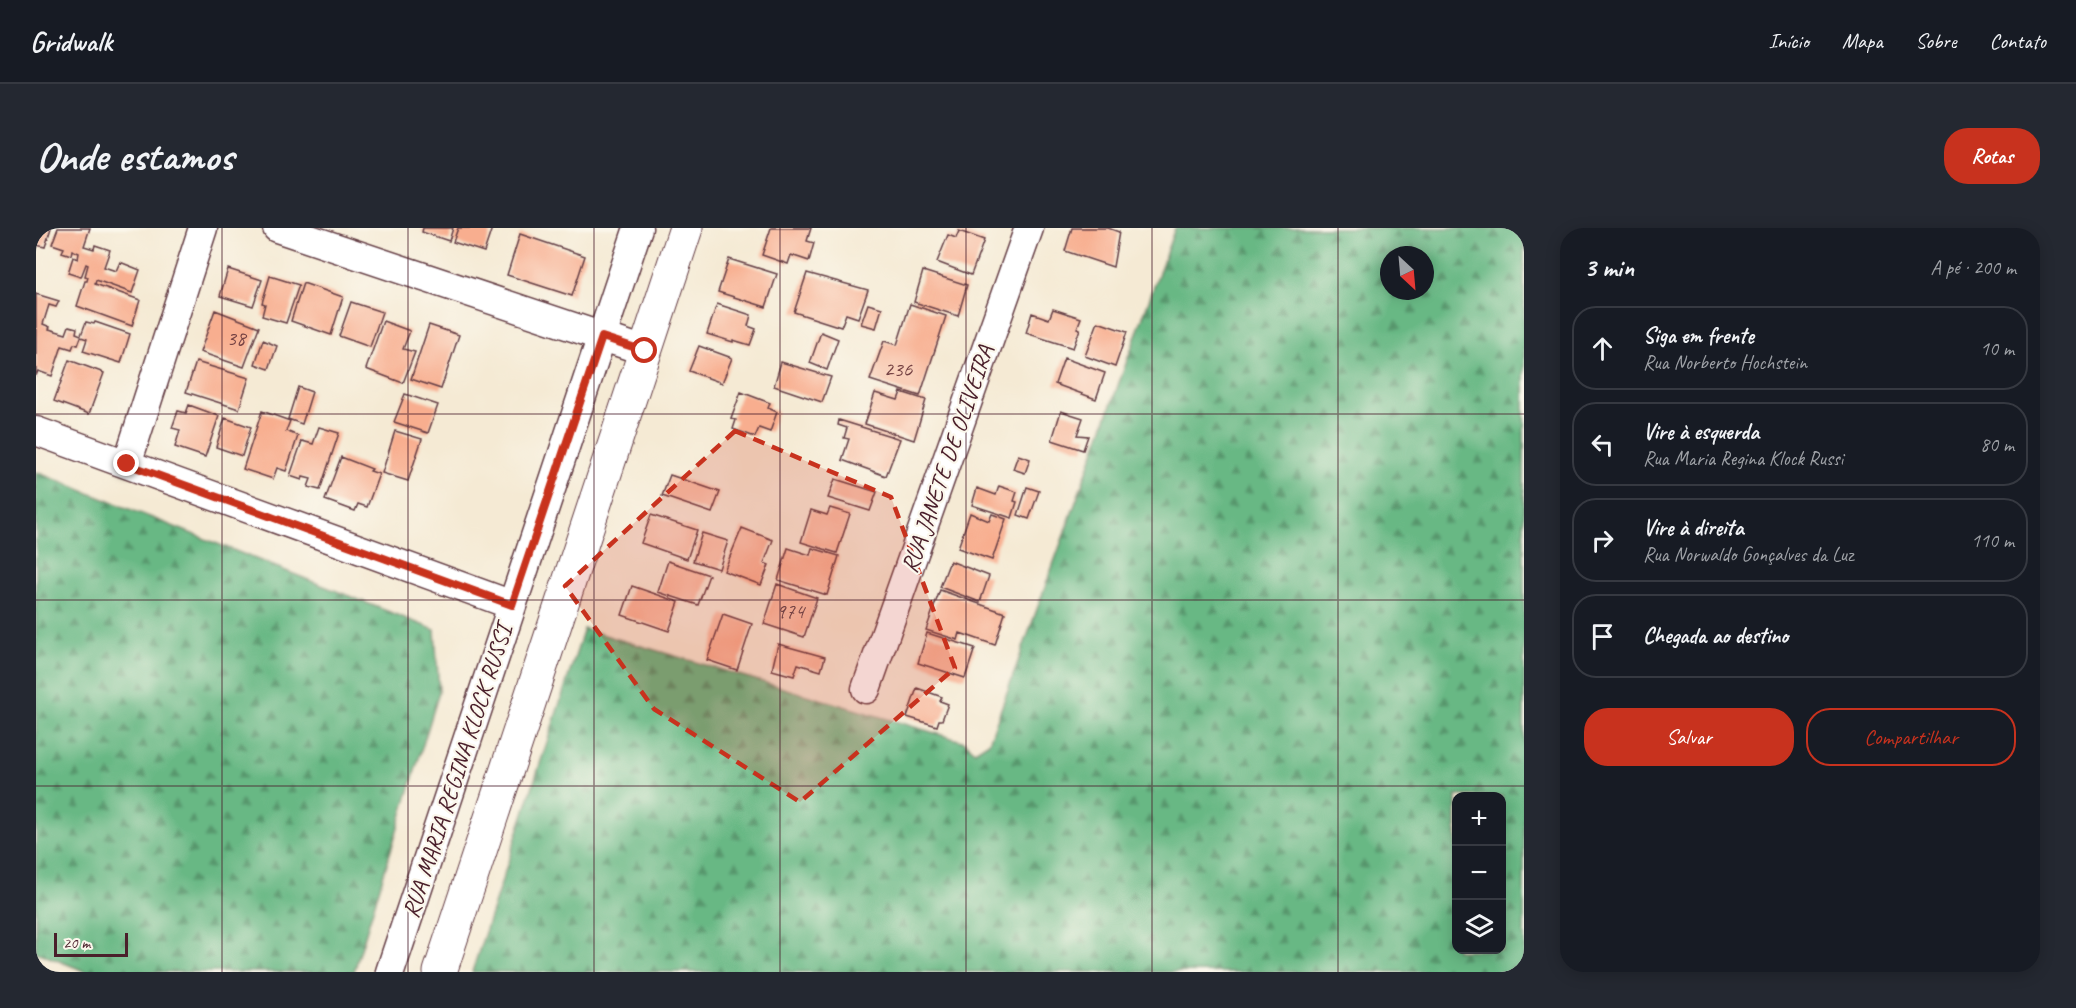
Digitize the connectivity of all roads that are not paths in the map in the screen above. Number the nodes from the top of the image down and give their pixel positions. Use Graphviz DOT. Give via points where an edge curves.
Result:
graph roads {
  1 [pos="203,228"];
  2 [pos="277,228"];
  3 [pos="638,228"];
  4 [pos="686,228"];
  5 [pos="1029,228"];
  6 [pos="602,337"];
  7 [pos="645,351"];
  8 [pos="36,431"];
  9 [pos="127,464"];
  10 [pos="512,605"];
  11 [pos="866,689"];
  12 [pos="390,972"];
  13 [pos="440,972"];
  1 -- 9 [label="street"];
  2 -- 6 [label="street"];
  3 -- 6 [label="street, RUA MARIA REGINA KLOCK RUSSI"];
  4 -- 7 [label="street, RUA MARIA REGINA KLOCK RUSSI"];
  5 -- 11 [label="street, RUA JANETE DE OLIVEIRA"];
  6 -- 7 [label="street"];
  6 -- 10 [label="street, RUA MARIA REGINA KLOCK RUSSI"];
  7 -- 13 [label="street, RUA MARIA REGINA KLOCK RUSSI"];
  8 -- 9 [label="street"];
  9 -- 10 [label="street"];
  10 -- 12 [label="street, RUA MARIA REGINA KLOCK RUSSI"];
}
